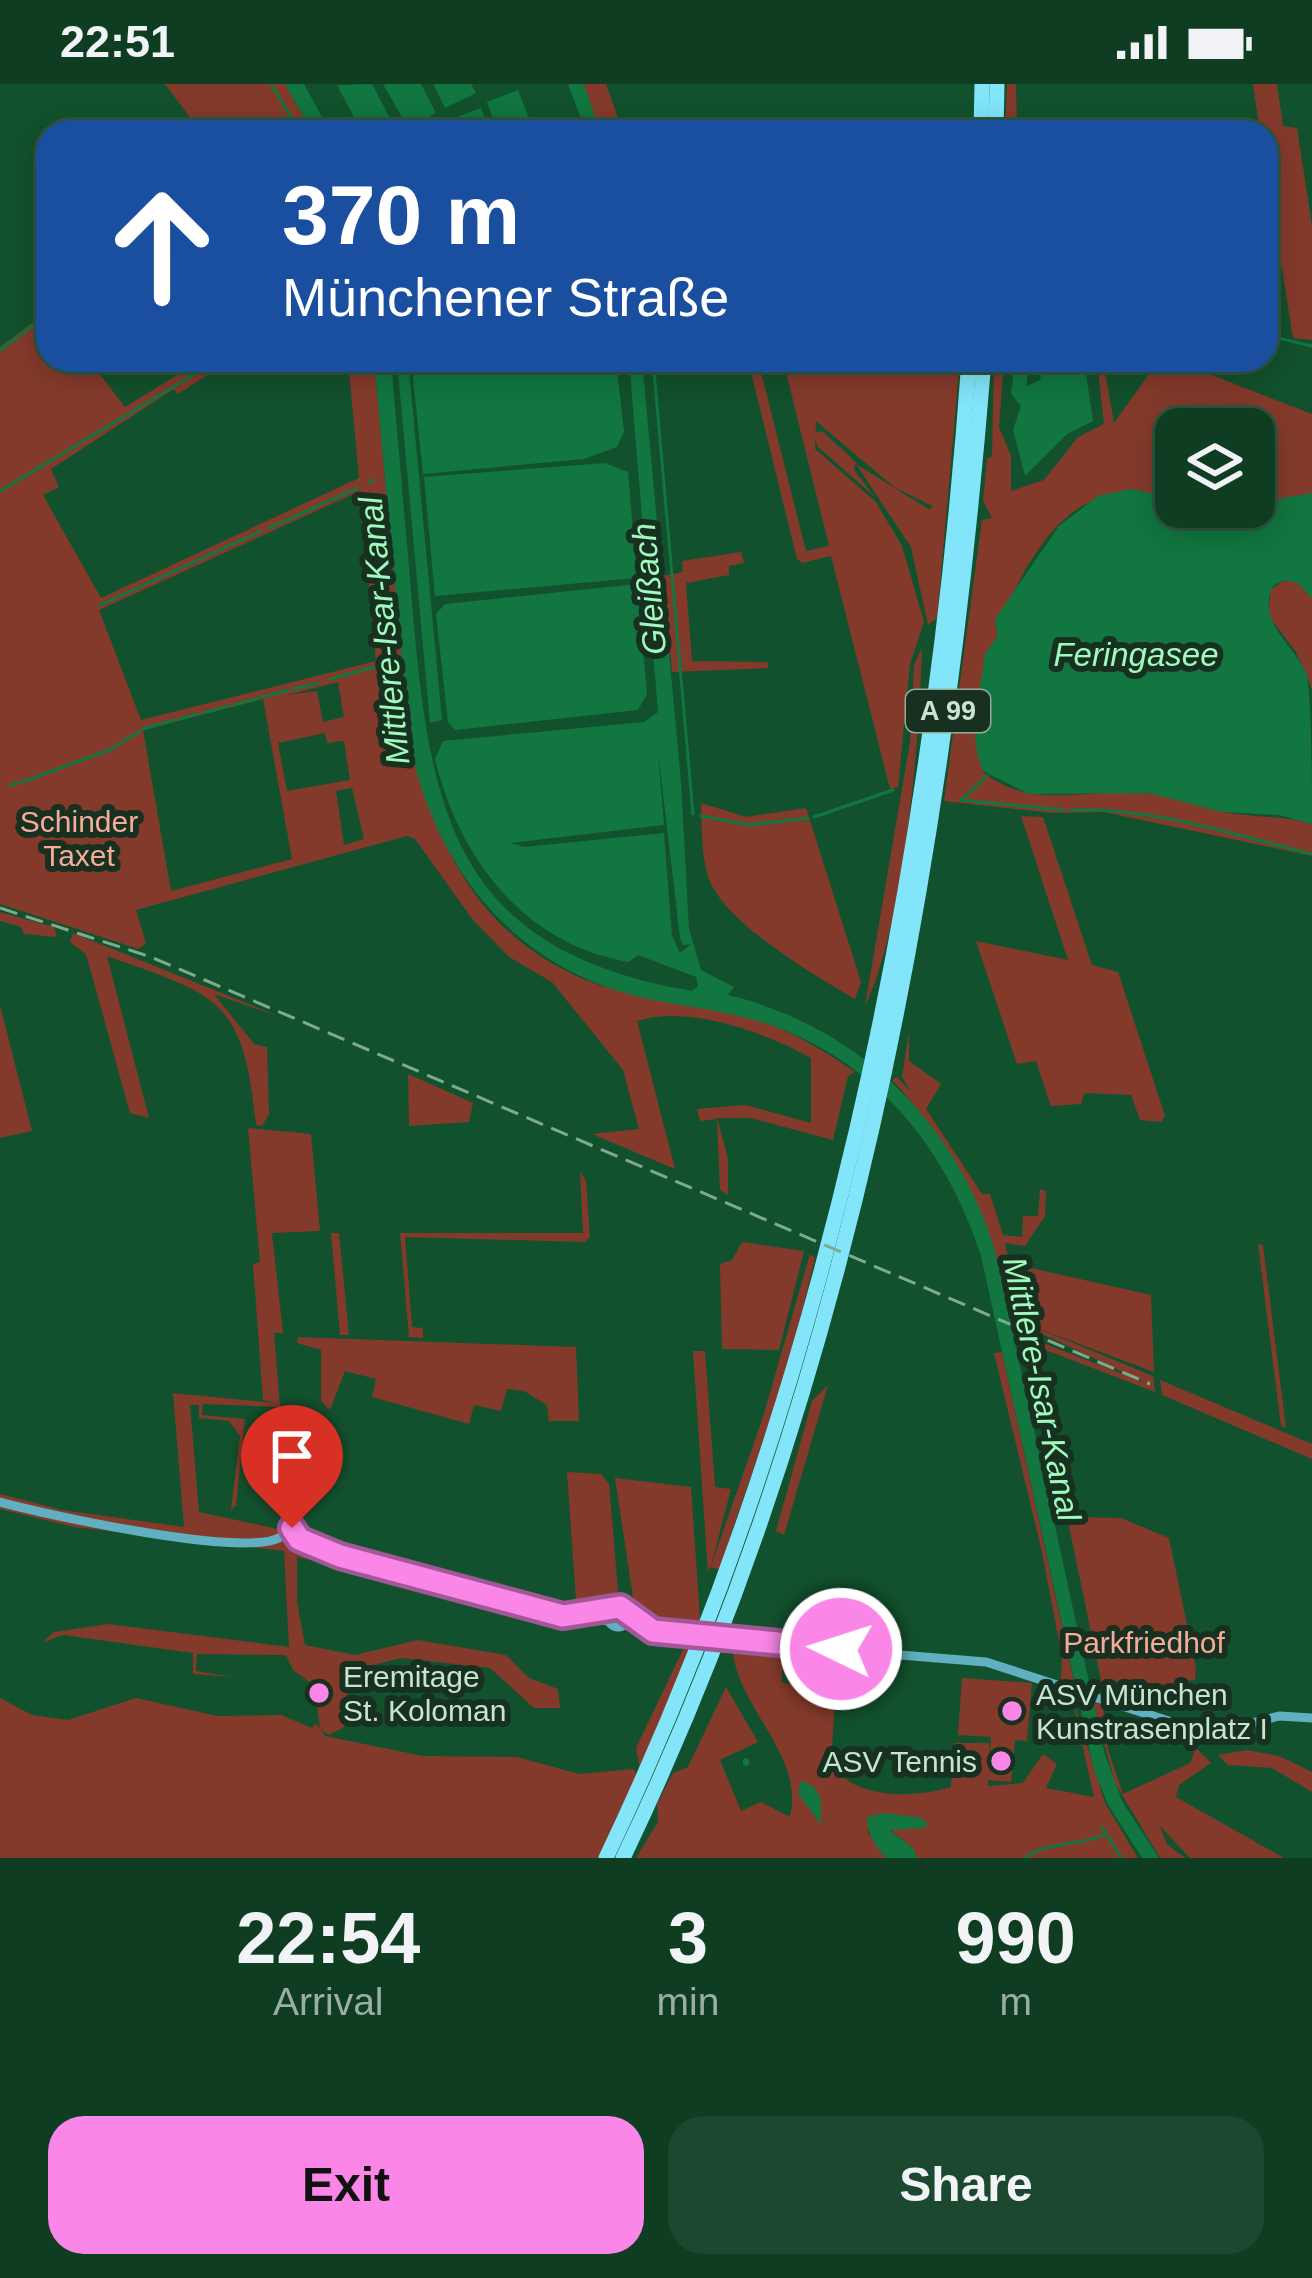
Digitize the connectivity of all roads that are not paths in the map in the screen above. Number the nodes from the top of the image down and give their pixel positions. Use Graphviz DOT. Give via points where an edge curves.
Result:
graph roads {
  1 [pos="982,84"];
  2 [pos="999,89"];
  3 [pos="981,120"];
  4 [pos="997,120"];
  5 [pos="968,372"];
  6 [pos="983,372"];
  7 [pos="881,1053"];
  8 [pos="0,1502"];
  9 [pos="609,1616"];
  10 [pos="626,1620"];
  11 [pos="1312,1718"];
  12 [pos="657,1770"];
  13 [pos="606,1858"];
  14 [pos="623,1858"];
  1 -- 3 [label="highway"];
  2 -- 4 [label="highway"];
  5 -- 7 [label="highway, A 99" via="937,674"];
  6 -- 7 [label="highway, A 99" via="942,752"];
  7 -- 12 [label="highway, A 99" via="790,1444"];
  8 -- 9 [label="main road" via="202,1538 283,1537 291,1545 299,1539 563,1616"];
  9 -- 10 [label="main road"];
  9 -- 10 [label="main road" via="620,1607"];
  10 -- 11 [label="main road" via="725,1641 946,1656 1209,1735 1276,1716"];
  12 -- 13 [label="highway, A 99"];
  12 -- 14 [label="highway, A 99"];
}
